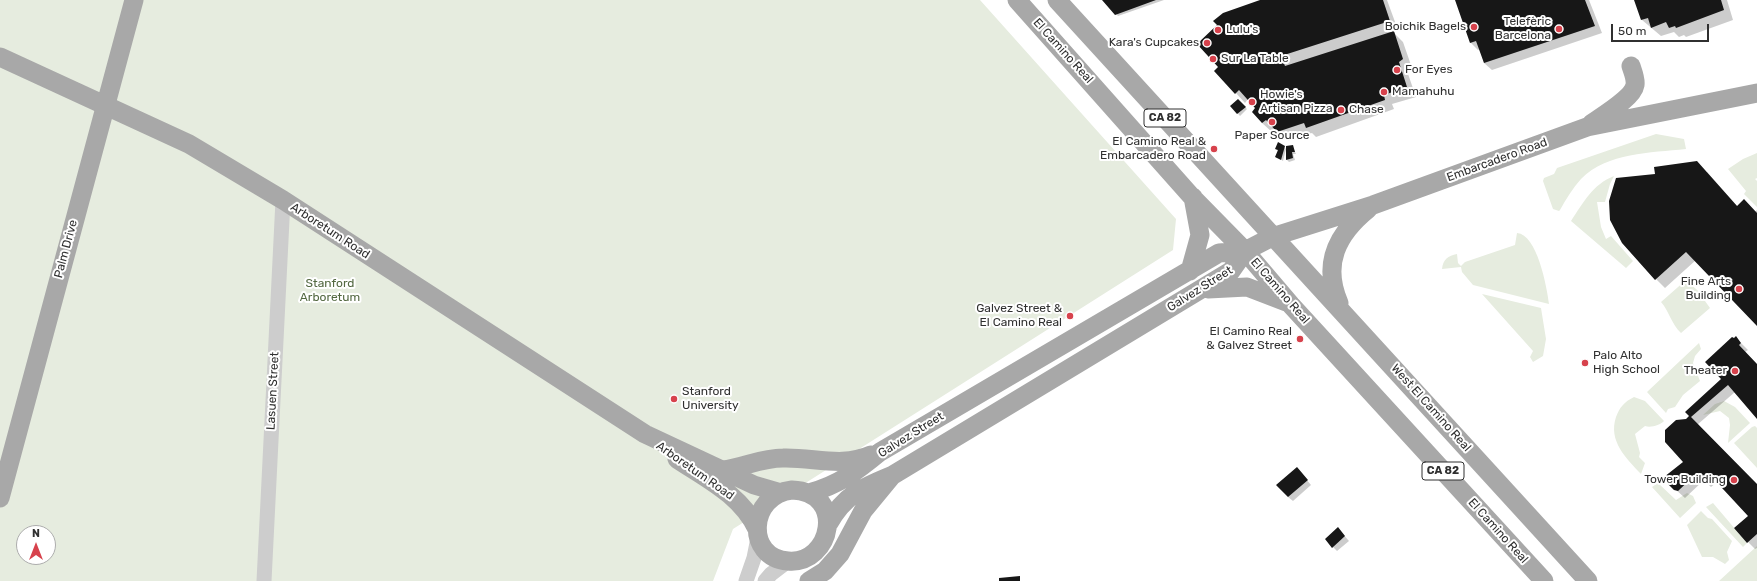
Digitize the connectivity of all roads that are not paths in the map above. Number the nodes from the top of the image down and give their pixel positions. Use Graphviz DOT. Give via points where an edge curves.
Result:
graph roads {
  1 [pos="134,0"];
  2 [pos="1017,0"];
  3 [pos="1057,0"];
  4 [pos="0,57"];
  5 [pos="1631,66"];
  6 [pos="1757,93"];
  7 [pos="105,105"];
  8 [pos="1587,127"];
  9 [pos="1192,197"];
  10 [pos="283,200"];
  11 [pos="1373,205"];
  12 [pos="1272,236"];
  13 [pos="1245,251"];
  14 [pos="1190,271"];
  15 [pos="1202,289"];
  16 [pos="1291,305"];
  17 [pos="1342,311"];
  18 [pos="645,434"];
  19 [pos="880,452"];
  20 [pos="723,470"];
  21 [pos="893,475"];
  22 [pos="778,492"];
  23 [pos="809,493"];
  24 [pos="0,498"];
  25 [pos="829,523"];
  26 [pos="757,534"];
  27 [pos="788,561"];
  28 [pos="264,581"];
  29 [pos="746,581"];
  30 [pos="765,581"];
  31 [pos="809,581"];
  32 [pos="1544,581"];
  33 [pos="1588,581"];
  1 -- 7 [label="main road, Palm Drive"];
  2 -- 9 [label="main road, El Camino Real / CA 82"];
  3 -- 12 [label="main road, CA 82"];
  4 -- 7 [label="main road, Arboretum Road"];
  5 -- 8 [label="main road" via="1636,81 1633,90"];
  6 -- 8 [label="main road, Embarcadero Road"];
  7 -- 10 [label="main road, Arboretum Road" via="189,144"];
  7 -- 24 [label="main road, Palm Drive"];
  8 -- 11 [label="main road, Embarcadero Road"];
  9 -- 13 [label="main road, El Camino Real / CA 82"];
  9 -- 14 [label="main road" via="1200,235"];
  10 -- 18 [label="main road, Arboretum Road"];
  10 -- 28 [label="street, Lasuen Street"];
  11 -- 12 [label="main road, Embarcadero Road"];
  11 -- 17 [label="main road" via="1344,232 1333,260 1331,279"];
  12 -- 13 [label="main road, Embarcadero Road"];
  12 -- 17 [label="main road, West El Camino Real / CA 82"];
  13 -- 14 [label="main road, Galvez Street" via="1219,254"];
  13 -- 15 [label="main road, Galvez Street" via="1234,270"];
  13 -- 16 [label="main road, El Camino Real / CA 82"];
  14 -- 19 [label="main road, Galvez Street"];
  15 -- 16 [label="main road" via="1247,287"];
  15 -- 21 [label="main road, Galvez Street"];
  16 -- 32 [label="main road, El Camino Real / CA 82"];
  17 -- 33 [label="main road, West El Camino Real / CA 82"];
  18 -- 20 [label="main road, Arboretum Road"];
  18 -- 26 [label="main road, Arboretum Road" via="658,447 736,499 749,514"];
  19 -- 20 [label="main road" via="861,460 847,462 783,458 760,460"];
  19 -- 23 [label="main road, Galvez Street" via="854,474"];
  20 -- 22 [label="main road, Arboretum Road" via="754,485"];
  21 -- 25 [label="main road, Galvez Street" via="859,489 843,501"];
  21 -- 31 [label="main road" via="863,511 840,554 825,571"];
  22 -- 23 [label="main road" via="792,490"];
  22 -- 26 [label="main road" via="763,508"];
  23 -- 25 [label="main road" via="822,504"];
  25 -- 27 [label="main road" via="825,536 812,553 798,560"];
  26 -- 27 [label="main road" via="766,551"];
  26 -- 29 [label="street" via="754,558"];
  27 -- 30 [label="street"];
}
